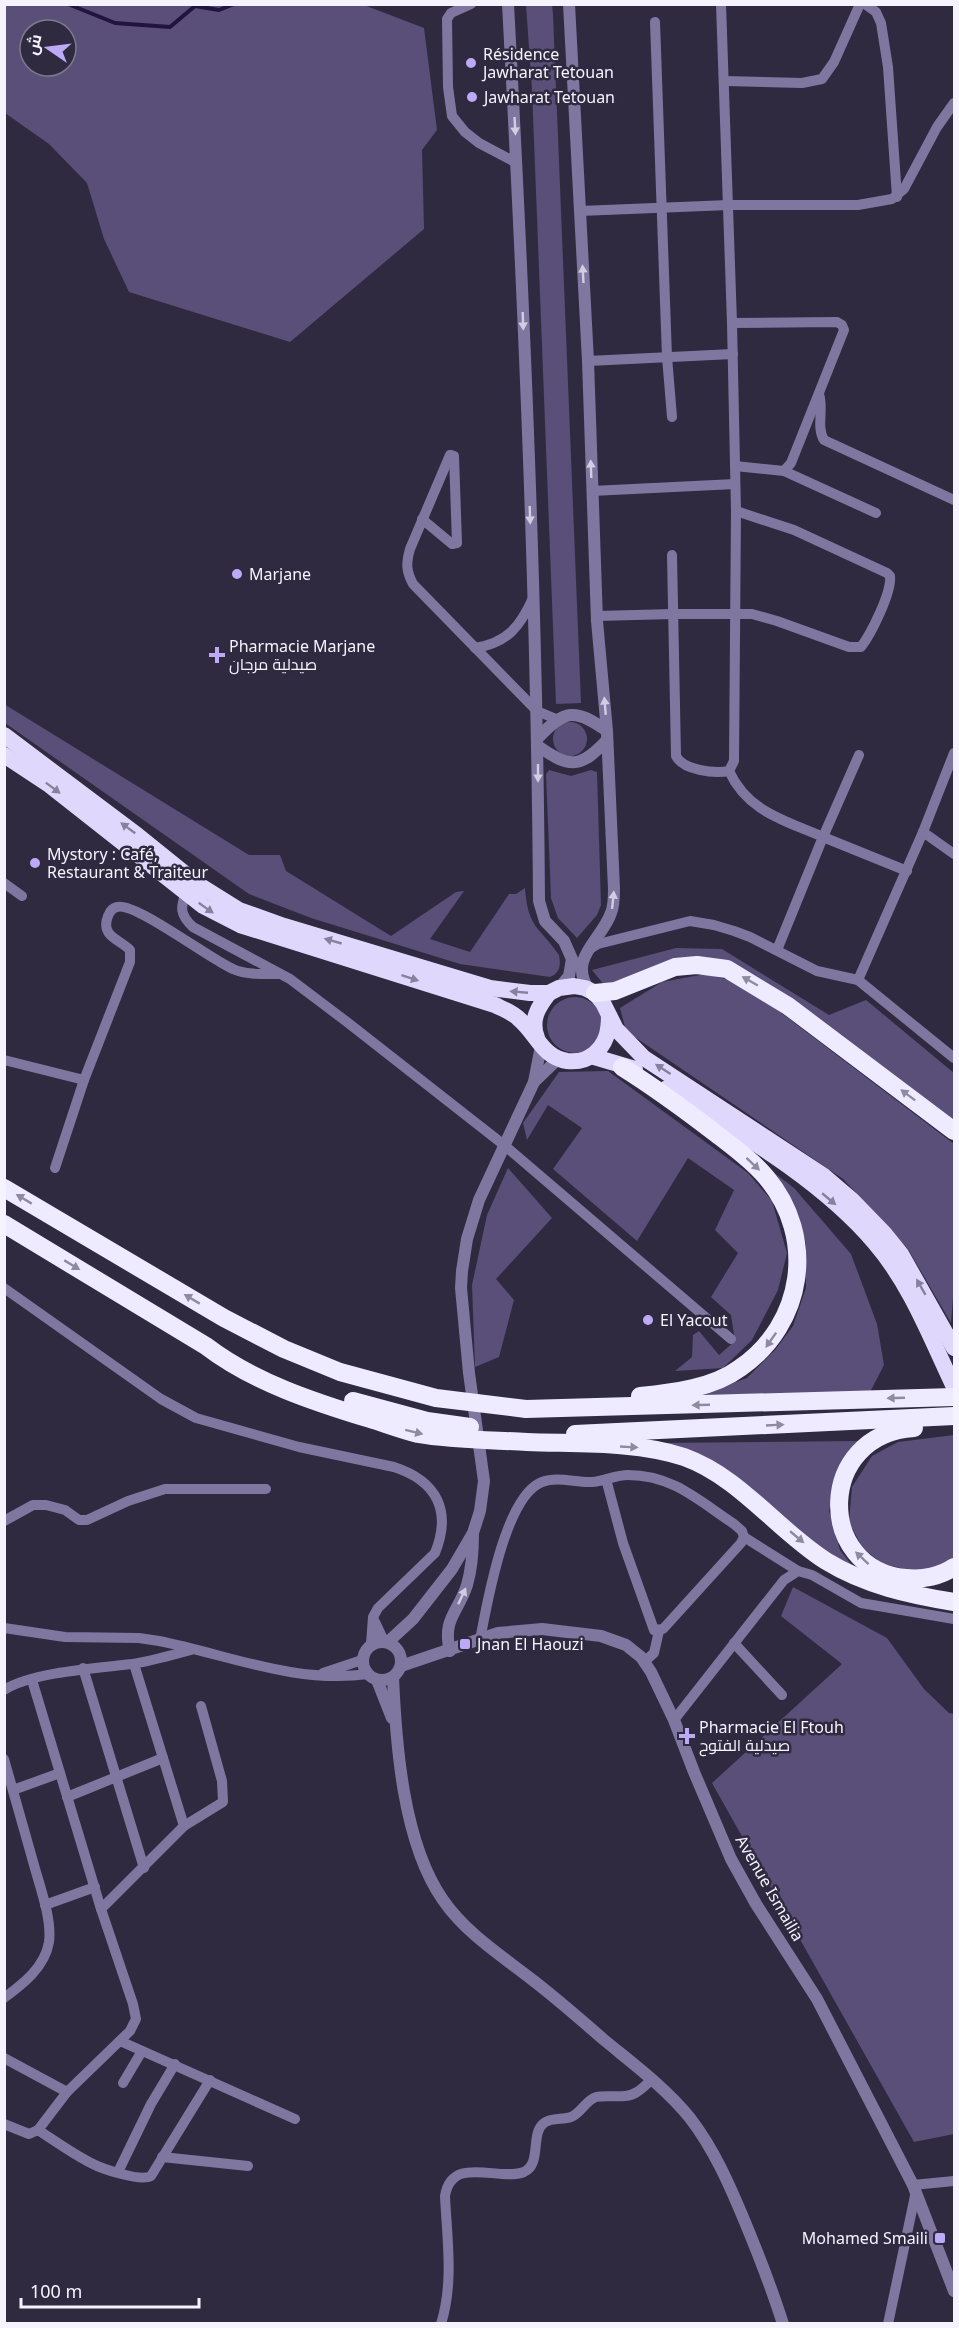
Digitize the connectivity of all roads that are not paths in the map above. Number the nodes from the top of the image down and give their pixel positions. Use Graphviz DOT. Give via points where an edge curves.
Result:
graph roads {
  1 [pos="471,4"];
  2 [pos="508,4"];
  3 [pos="569,4"];
  4 [pos="721,4"];
  5 [pos="860,4"];
  6 [pos="866,4"];
  7 [pos="655,22"];
  8 [pos="725,81"];
  9 [pos="954,103"];
  10 [pos="517,163"];
  11 [pos="897,197"];
  12 [pos="729,206"];
  13 [pos="662,208"];
  14 [pos="580,211"];
  15 [pos="732,322"];
  16 [pos="733,354"];
  17 [pos="667,357"];
  18 [pos="588,361"];
  19 [pos="819,394"];
  20 [pos="672,417"];
  21 [pos="735,466"];
  22 [pos="784,471"];
  23 [pos="735,484"];
  24 [pos="592,491"];
  25 [pos="954,500"];
  26 [pos="736,511"];
  27 [pos="876,513"];
  28 [pos="422,519"];
  29 [pos="672,555"];
  30 [pos="533,598"];
  31 [pos="673,614"];
  32 [pos="734,614"];
  33 [pos="597,616"];
  34 [pos="475,648"];
  35 [pos="537,711"];
  36 [pos="556,719"];
  37 [pos="4,735"];
  38 [pos="607,736"];
  39 [pos="538,742"];
  40 [pos="954,753"];
  41 [pos="4,755"];
  42 [pos="859,755"];
  43 [pos="729,771"];
  44 [pos="923,832"];
  45 [pos="823,837"];
  46 [pos="954,854"];
  47 [pos="906,871"];
  48 [pos="4,883"];
  49 [pos="186,892"];
  50 [pos="22,896"];
  51 [pos="608,921"];
  52 [pos="624,937"];
  53 [pos="777,950"];
  54 [pos="587,951"];
  55 [pos="280,974"];
  56 [pos="858,980"];
  57 [pos="554,990"];
  58 [pos="592,992"];
  59 [pos="609,1016"];
  60 [pos="541,1045"];
  61 [pos="591,1056"];
  62 [pos="954,1058"];
  63 [pos="558,1059"];
  64 [pos="4,1060"];
  65 [pos="622,1067"];
  66 [pos="84,1080"];
  67 [pos="534,1082"];
  68 [pos="954,1131"];
  69 [pos="504,1145"];
  70 [pos="55,1168"];
  71 [pos="4,1188"];
  72 [pos="4,1224"];
  73 [pos="4,1288"];
  74 [pos="224,1318"];
  75 [pos="731,1339"];
  76 [pos="952,1343"];
  77 [pos="206,1346"];
  78 [pos="954,1387"];
  79 [pos="954,1392"];
  80 [pos="931,1396"];
  81 [pos="954,1397"];
  82 [pos="954,1416"];
  83 [pos="954,1425"];
  84 [pos="606,1479"];
  85 [pos="266,1489"];
  86 [pos="4,1521"];
  87 [pos="473,1533"];
  88 [pos="744,1537"];
  89 [pos="954,1567"];
  90 [pos="798,1571"];
  91 [pos="954,1602"];
  92 [pos="373,1617"];
  93 [pos="954,1619"];
  94 [pos="4,1628"];
  95 [pos="659,1631"];
  96 [pos="480,1640"];
  97 [pos="734,1643"];
  98 [pos="371,1644"];
  99 [pos="392,1646"];
  100 [pos="192,1650"];
  101 [pos="444,1652"];
  102 [pos="362,1660"];
  103 [pos="644,1662"];
  104 [pos="134,1664"];
  105 [pos="401,1666"];
  106 [pos="83,1668"];
  107 [pos="320,1674"];
  108 [pos="372,1677"];
  109 [pos="393,1677"];
  110 [pos="32,1680"];
  111 [pos="4,1690"];
  112 [pos="782,1695"];
  113 [pos="201,1706"];
  114 [pos="675,1720"];
  115 [pos="395,1727"];
  116 [pos="163,1758"];
  117 [pos="4,1759"];
  118 [pos="60,1773"];
  119 [pos="116,1776"];
  120 [pos="13,1790"];
  121 [pos="67,1797"];
  122 [pos="184,1826"];
  123 [pos="144,1868"];
  124 [pos="95,1887"];
  125 [pos="45,1905"];
  126 [pos="101,1909"];
  127 [pos="4,1998"];
  128 [pos="120,2041"];
  129 [pos="142,2050"];
  130 [pos="4,2058"];
  131 [pos="175,2064"];
  132 [pos="210,2080"];
  133 [pos="651,2080"];
  134 [pos="123,2083"];
  135 [pos="67,2092"];
  136 [pos="295,2119"];
  137 [pos="4,2124"];
  138 [pos="38,2130"];
  139 [pos="162,2157"];
  140 [pos="248,2166"];
  141 [pos="118,2172"];
  142 [pos="954,2181"];
  143 [pos="914,2188"];
  144 [pos="954,2291"];
  145 [pos="441,2324"];
  146 [pos="783,2324"];
  147 [pos="888,2324"];
  1 -- 10 [label="street" via="447,19 452,116 479,143"];
  2 -- 10 [label="street, one-way"];
  3 -- 14 [label="street"];
  4 -- 8 [label="street"];
  5 -- 8 [label="street" via="834,62 822,79 802,83"];
  6 -- 11 [label="street" via="881,23"];
  7 -- 13 [label="street"];
  8 -- 12 [label="street"];
  9 -- 11 [label="street"];
  10 -- 30 [label="street, one-way"];
  11 -- 12 [label="street" via="858,205"];
  12 -- 13 [label="street"];
  12 -- 15 [label="street"];
  13 -- 14 [label="street"];
  13 -- 17 [label="street"];
  18 -- 14 [label="street, one-way"];
  15 -- 16 [label="street"];
  15 -- 19 [label="street" via="815,321 842,325 844,334"];
  16 -- 17 [label="street"];
  16 -- 21 [label="street"];
  17 -- 18 [label="street"];
  17 -- 20 [label="street"];
  24 -- 18 [label="street, one-way"];
  19 -- 22 [label="street" via="791,463"];
  19 -- 25 [label="street" via="824,440"];
  21 -- 22 [label="street"];
  21 -- 23 [label="street"];
  22 -- 27 [label="street"];
  23 -- 24 [label="street"];
  23 -- 26 [label="street"];
  24 -- 33 [label="street"];
  26 -- 32 [label="street"];
  26 -- 32 [label="street" via="850,555 887,573 891,582 875,622 858,648 761,616"];
  28 -- 28 [label="street" via="452,544 457,543 452,454"];
  28 -- 34 [label="street" via="407,558 408,575"];
  29 -- 31 [label="street"];
  30 -- 34 [label="street" via="523,620 504,639"];
  30 -- 35 [label="street"];
  31 -- 32 [label="street"];
  31 -- 33 [label="street"];
  31 -- 43 [label="street" via="676,756 687,766"];
  32 -- 43 [label="street" via="734,761"];
  38 -- 33 [label="street, one-way"];
  34 -- 35 [label="street"];
  35 -- 36 [label="street"];
  35 -- 39 [label="street"];
  36 -- 38 [label="street" via="581,715"];
  36 -- 39 [label="street"];
  57 -- 37 [label="highway, one-way" via="515,992 490,988 239,910 199,885"];
  38 -- 39 [label="street" via="590,758 578,762 558,760"];
  51 -- 38 [label="street, one-way" via="614,889"];
  39 -- 57 [label="street, one-way" via="539,901 545,921 564,941 572,959 569,976"];
  40 -- 44 [label="street"];
  41 -- 49 [label="highway, one-way" via="48,784"];
  42 -- 45 [label="street"];
  43 -- 45 [label="street" via="742,794 762,810"];
  44 -- 46 [label="street"];
  44 -- 47 [label="street"];
  45 -- 47 [label="street"];
  45 -- 53 [label="street"];
  47 -- 56 [label="street"];
  48 -- 50 [label="street"];
  49 -- 55 [label="street" via="181,905 185,920"];
  49 -- 60 [label="highway, one-way" via="212,912 240,925 495,1005 519,1019"];
  51 -- 52 [label="street" via="610,930"];
  51 -- 54 [label="street"];
  52 -- 53 [label="street" via="690,921 734,931"];
  52 -- 54 [label="street"];
  53 -- 56 [label="street" via="817,971"];
  54 -- 58 [label="street" via="583,978"];
  55 -- 66 [label="street" via="231,969 134,910 115,907 109,912 106,928 110,936 130,950 131,957"];
  55 -- 69 [label="street"];
  56 -- 62 [label="street"];
  57 -- 58 [label="highway" via="574,986"];
  57 -- 60 [label="highway" via="538,1008 534,1020"];
  58 -- 59 [label="highway"];
  68 -- 58 [label="highway, one-way" via="788,1006 727,969 675,967 615,991"];
  59 -- 61 [label="highway" via="606,1039"];
  76 -- 59 [label="highway, one-way" via="901,1254 852,1200 807,1165 644,1058 621,1036"];
  60 -- 63 [label="highway"];
  60 -- 67 [label="street"];
  61 -- 63 [label="highway" via="578,1061"];
  61 -- 65 [label="highway"];
  63 -- 67 [label="street"];
  64 -- 66 [label="street"];
  65 -- 74 [label="highway, one-way" via="735,1148 766,1177 784,1205 798,1264 796,1287 785,1319 765,1348 739,1370 711,1382 662,1394 602,1400 446,1394"];
  65 -- 78 [label="highway, one-way" via="653,1080 786,1164 855,1222 876,1244 909,1293"];
  66 -- 70 [label="street"];
  67 -- 69 [label="street"];
  69 -- 75 [label="street"];
  69 -- 87 [label="street" via="471,1225 462,1271 469,1372 484,1481"];
  74 -- 71 [label="highway, one-way"];
  72 -- 77 [label="highway, one-way"];
  73 -- 92 [label="street" via="161,1399 196,1418 299,1447 394,1467 420,1478 441,1507 442,1532 435,1552 383,1601"];
  80 -- 74 [label="highway, one-way" via="526,1409 436,1398 340,1372"];
  77 -- 82 [label="highway, one-way" via="356,1402 427,1421 513,1432 562,1434"];
  77 -- 91 [label="highway, one-way" via="229,1363 287,1390 418,1434 649,1448 685,1458 725,1479 825,1560 862,1580 915,1596"];
  79 -- 80 [label="highway"];
  80 -- 81 [label="highway"];
  89 -- 83 [label="highway, one-way" via="912,1579 894,1577 872,1567 851,1548 841,1525 839,1496 846,1470 863,1446 905,1428"];
  84 -- 88 [label="street" via="639,1476 679,1486 734,1524"];
  84 -- 95 [label="street" via="651,1628"];
  84 -- 96 [label="street" via="544,1481 524,1499 502,1542"];
  85 -- 86 [label="street" via="165,1489 87,1520 79,1520 65,1510 33,1505"];
  87 -- 99 [label="street" via="452,1569"];
  101 -- 87 [label="street, one-way" via="449,1621 466,1587"];
  88 -- 90 [label="street"];
  88 -- 95 [label="street"];
  90 -- 93 [label="street" via="861,1603"];
  90 -- 97 [label="street" via="784,1580"];
  92 -- 98 [label="street"];
  92 -- 99 [label="street"];
  94 -- 100 [label="street" via="65,1637 139,1638"];
  95 -- 103 [label="street" via="654,1653"];
  96 -- 101 [label="street, Avenue Ismailia"];
  96 -- 103 [label="street, Avenue Ismailia" via="498,1633 542,1629 601,1636 626,1645"];
  97 -- 112 [label="street"];
  97 -- 114 [label="street"];
  98 -- 99 [label="street"];
  98 -- 102 [label="street"];
  99 -- 101 [label="street, Avenue Ismailia"];
  99 -- 105 [label="street"];
  100 -- 104 [label="street"];
  100 -- 107 [label="street" via="270,1670"];
  101 -- 105 [label="street, Avenue Ismailia"];
  102 -- 107 [label="street"];
  102 -- 108 [label="street"];
  103 -- 114 [label="street, Avenue Ismailia"];
  104 -- 106 [label="street"];
  104 -- 116 [label="street"];
  105 -- 109 [label="street"];
  106 -- 110 [label="street"];
  106 -- 119 [label="street"];
  107 -- 108 [label="street"];
  108 -- 109 [label="street"];
  108 -- 115 [label="street"];
  109 -- 115 [label="street"];
  110 -- 111 [label="street"];
  110 -- 118 [label="street"];
  113 -- 122 [label="street" via="224,1796 219,1806"];
  114 -- 143 [label="street, Avenue Ismailia" via="731,1858 817,1999"];
  115 -- 133 [label="street" via="412,1829 431,1881 444,1901 474,1935 556,1998"];
  116 -- 119 [label="street"];
  116 -- 122 [label="street"];
  117 -- 120 [label="street"];
  118 -- 120 [label="street"];
  118 -- 121 [label="street"];
  119 -- 121 [label="street"];
  119 -- 123 [label="street"];
  120 -- 125 [label="street"];
  121 -- 124 [label="street"];
  122 -- 123 [label="street"];
  123 -- 126 [label="street"];
  124 -- 125 [label="street"];
  124 -- 126 [label="street"];
  125 -- 127 [label="street" via="49,1941 45,1954 37,1970"];
  126 -- 128 [label="street" via="136,2012 134,2025"];
  128 -- 129 [label="street"];
  128 -- 135 [label="street"];
  129 -- 131 [label="street"];
  129 -- 134 [label="street"];
  130 -- 135 [label="street"];
  131 -- 132 [label="street"];
  131 -- 141 [label="street"];
  132 -- 136 [label="street"];
  132 -- 139 [label="street"];
  133 -- 145 [label="street" via="636,2093 594,2098 574,2116 544,2123 533,2162 525,2171 515,2174 477,2170 452,2180 445,2196 449,2276"];
  133 -- 146 [label="street" via="689,2117 711,2149 771,2284"];
  135 -- 138 [label="street"];
  137 -- 138 [label="street" via="29,2134"];
  138 -- 141 [label="street" via="92,2164"];
  139 -- 140 [label="street"];
  139 -- 141 [label="street" via="147,2178"];
  142 -- 143 [label="street"];
  143 -- 144 [label="street, Avenue Ismailia"];
  143 -- 147 [label="street"];
}
